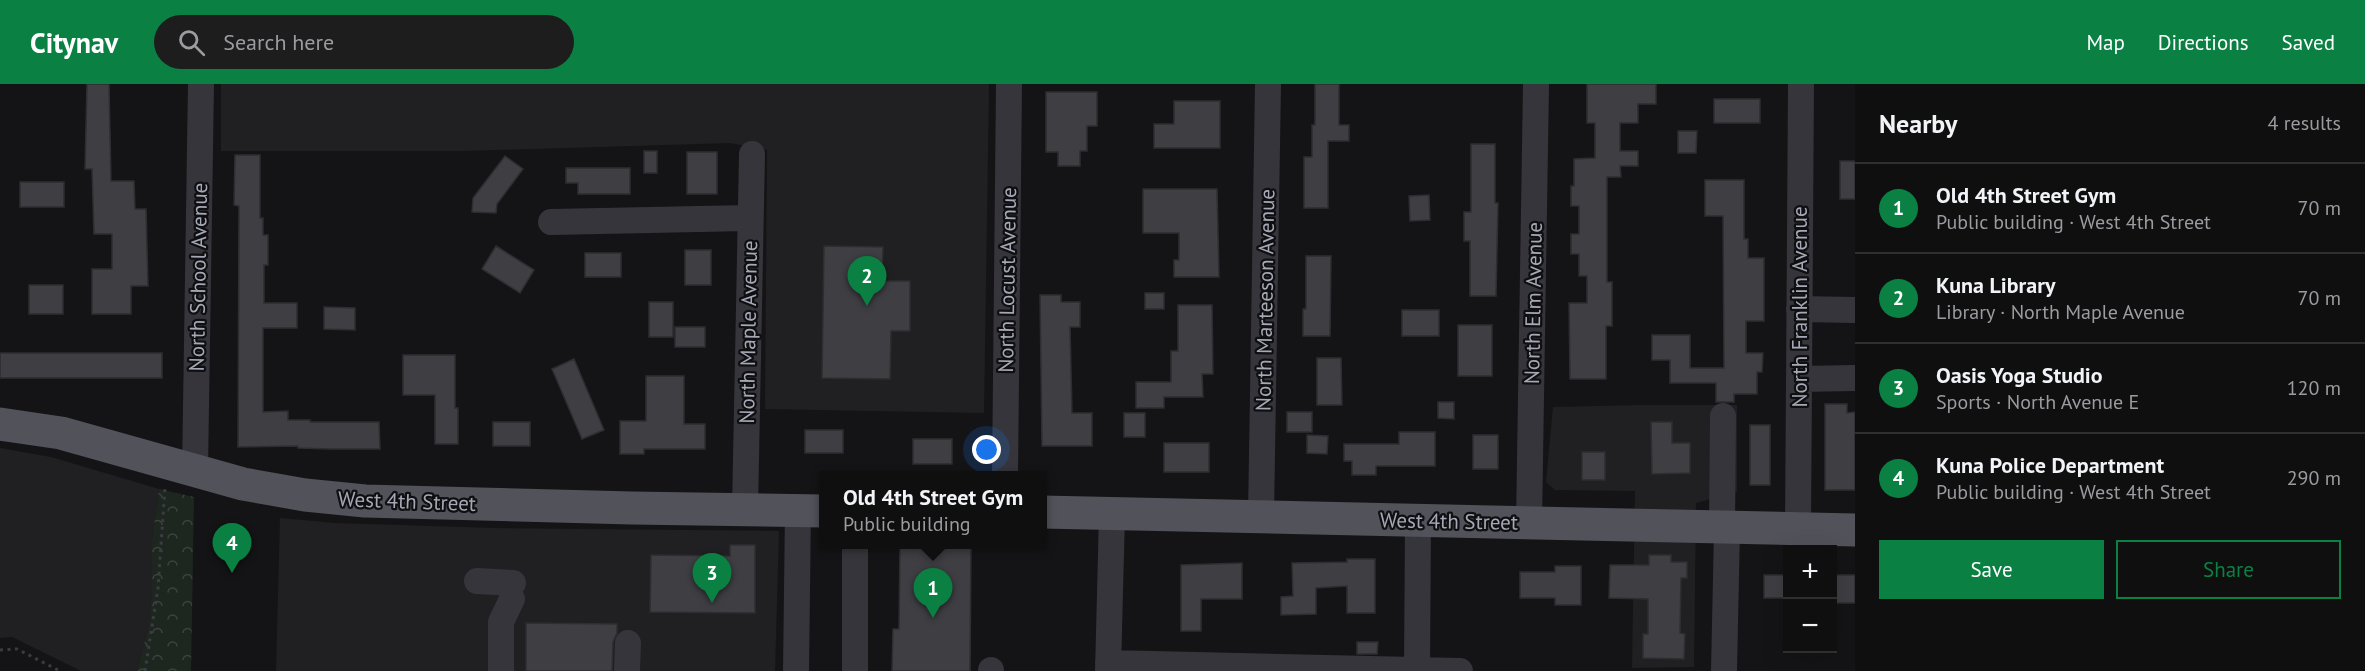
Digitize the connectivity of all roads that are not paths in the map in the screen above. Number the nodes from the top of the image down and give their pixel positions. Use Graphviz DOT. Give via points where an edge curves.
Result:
graph roads {
  1 [pos="201,84"];
  2 [pos="1009,84"];
  3 [pos="1268,84"];
  4 [pos="1536,84"];
  5 [pos="1801,84"];
  6 [pos="752,154"];
  7 [pos="749,218"];
  8 [pos="551,222"];
  9 [pos="1799,309"];
  10 [pos="1855,310"];
  11 [pos="1855,378"];
  12 [pos="1799,379"];
  13 [pos="1723,416"];
  14 [pos="0,424"];
  15 [pos="182,467"];
  16 [pos="1005,471"];
  17 [pos="745,509"];
  18 [pos="811,510"];
  19 [pos="1047,512"];
  20 [pos="1112,514"];
  21 [pos="1261,516"];
  22 [pos="1418,520"];
  23 [pos="1529,523"];
  24 [pos="1724,529"];
  25 [pos="1798,530"];
  26 [pos="1855,531"];
  27 [pos="855,549"];
  28 [pos="477,581"];
  29 [pos="628,643"];
  30 [pos="1108,667"];
  31 [pos="1417,670"];
  32 [pos="501,671"];
  33 [pos="627,671"];
  34 [pos="796,671"];
  35 [pos="855,671"];
  36 [pos="1460,671"];
  37 [pos="1725,671"];
  1 -- 15 [label="street, North School Avenue"];
  2 -- 16 [label="street, North Locust Avenue"];
  3 -- 21 [label="street, North Marteeson Avenue"];
  4 -- 23 [label="street, North Elm Avenue"];
  5 -- 9 [label="street, North Franklin Avenue"];
  6 -- 7 [label="street, North Maple Avenue"];
  7 -- 8 [label="street"];
  7 -- 17 [label="street, North Maple Avenue"];
  9 -- 10 [label="street"];
  9 -- 12 [label="street, North Franklin Avenue"];
  11 -- 12 [label="street"];
  12 -- 25 [label="street, North Franklin Avenue"];
  13 -- 24 [label="street"];
  14 -- 15 [label="main road, West 4th Street" via="61,434"];
  15 -- 17 [label="main road, West 4th Street" via="243,484 365,501"];
  17 -- 18 [label="main road, West 4th Street"];
  18 -- 34 [label="street"];
  19 -- 20 [label="main road, West 4th Street"];
  20 -- 21 [label="main road, West 4th Street"];
  20 -- 30 [label="street"];
  21 -- 22 [label="main road, West 4th Street"];
  22 -- 23 [label="main road, West 4th Street"];
  22 -- 31 [label="street"];
  23 -- 24 [label="main road, West 4th Street"];
  24 -- 25 [label="main road, West 4th Street"];
  24 -- 37 [label="street"];
  25 -- 26 [label="main road, West 4th Street"];
  27 -- 35 [label="street"];
  28 -- 32 [label="street" via="513,591 501,622"];
  29 -- 33 [label="street"];
  30 -- 31 [label="street"];
  31 -- 36 [label="street"];
}
